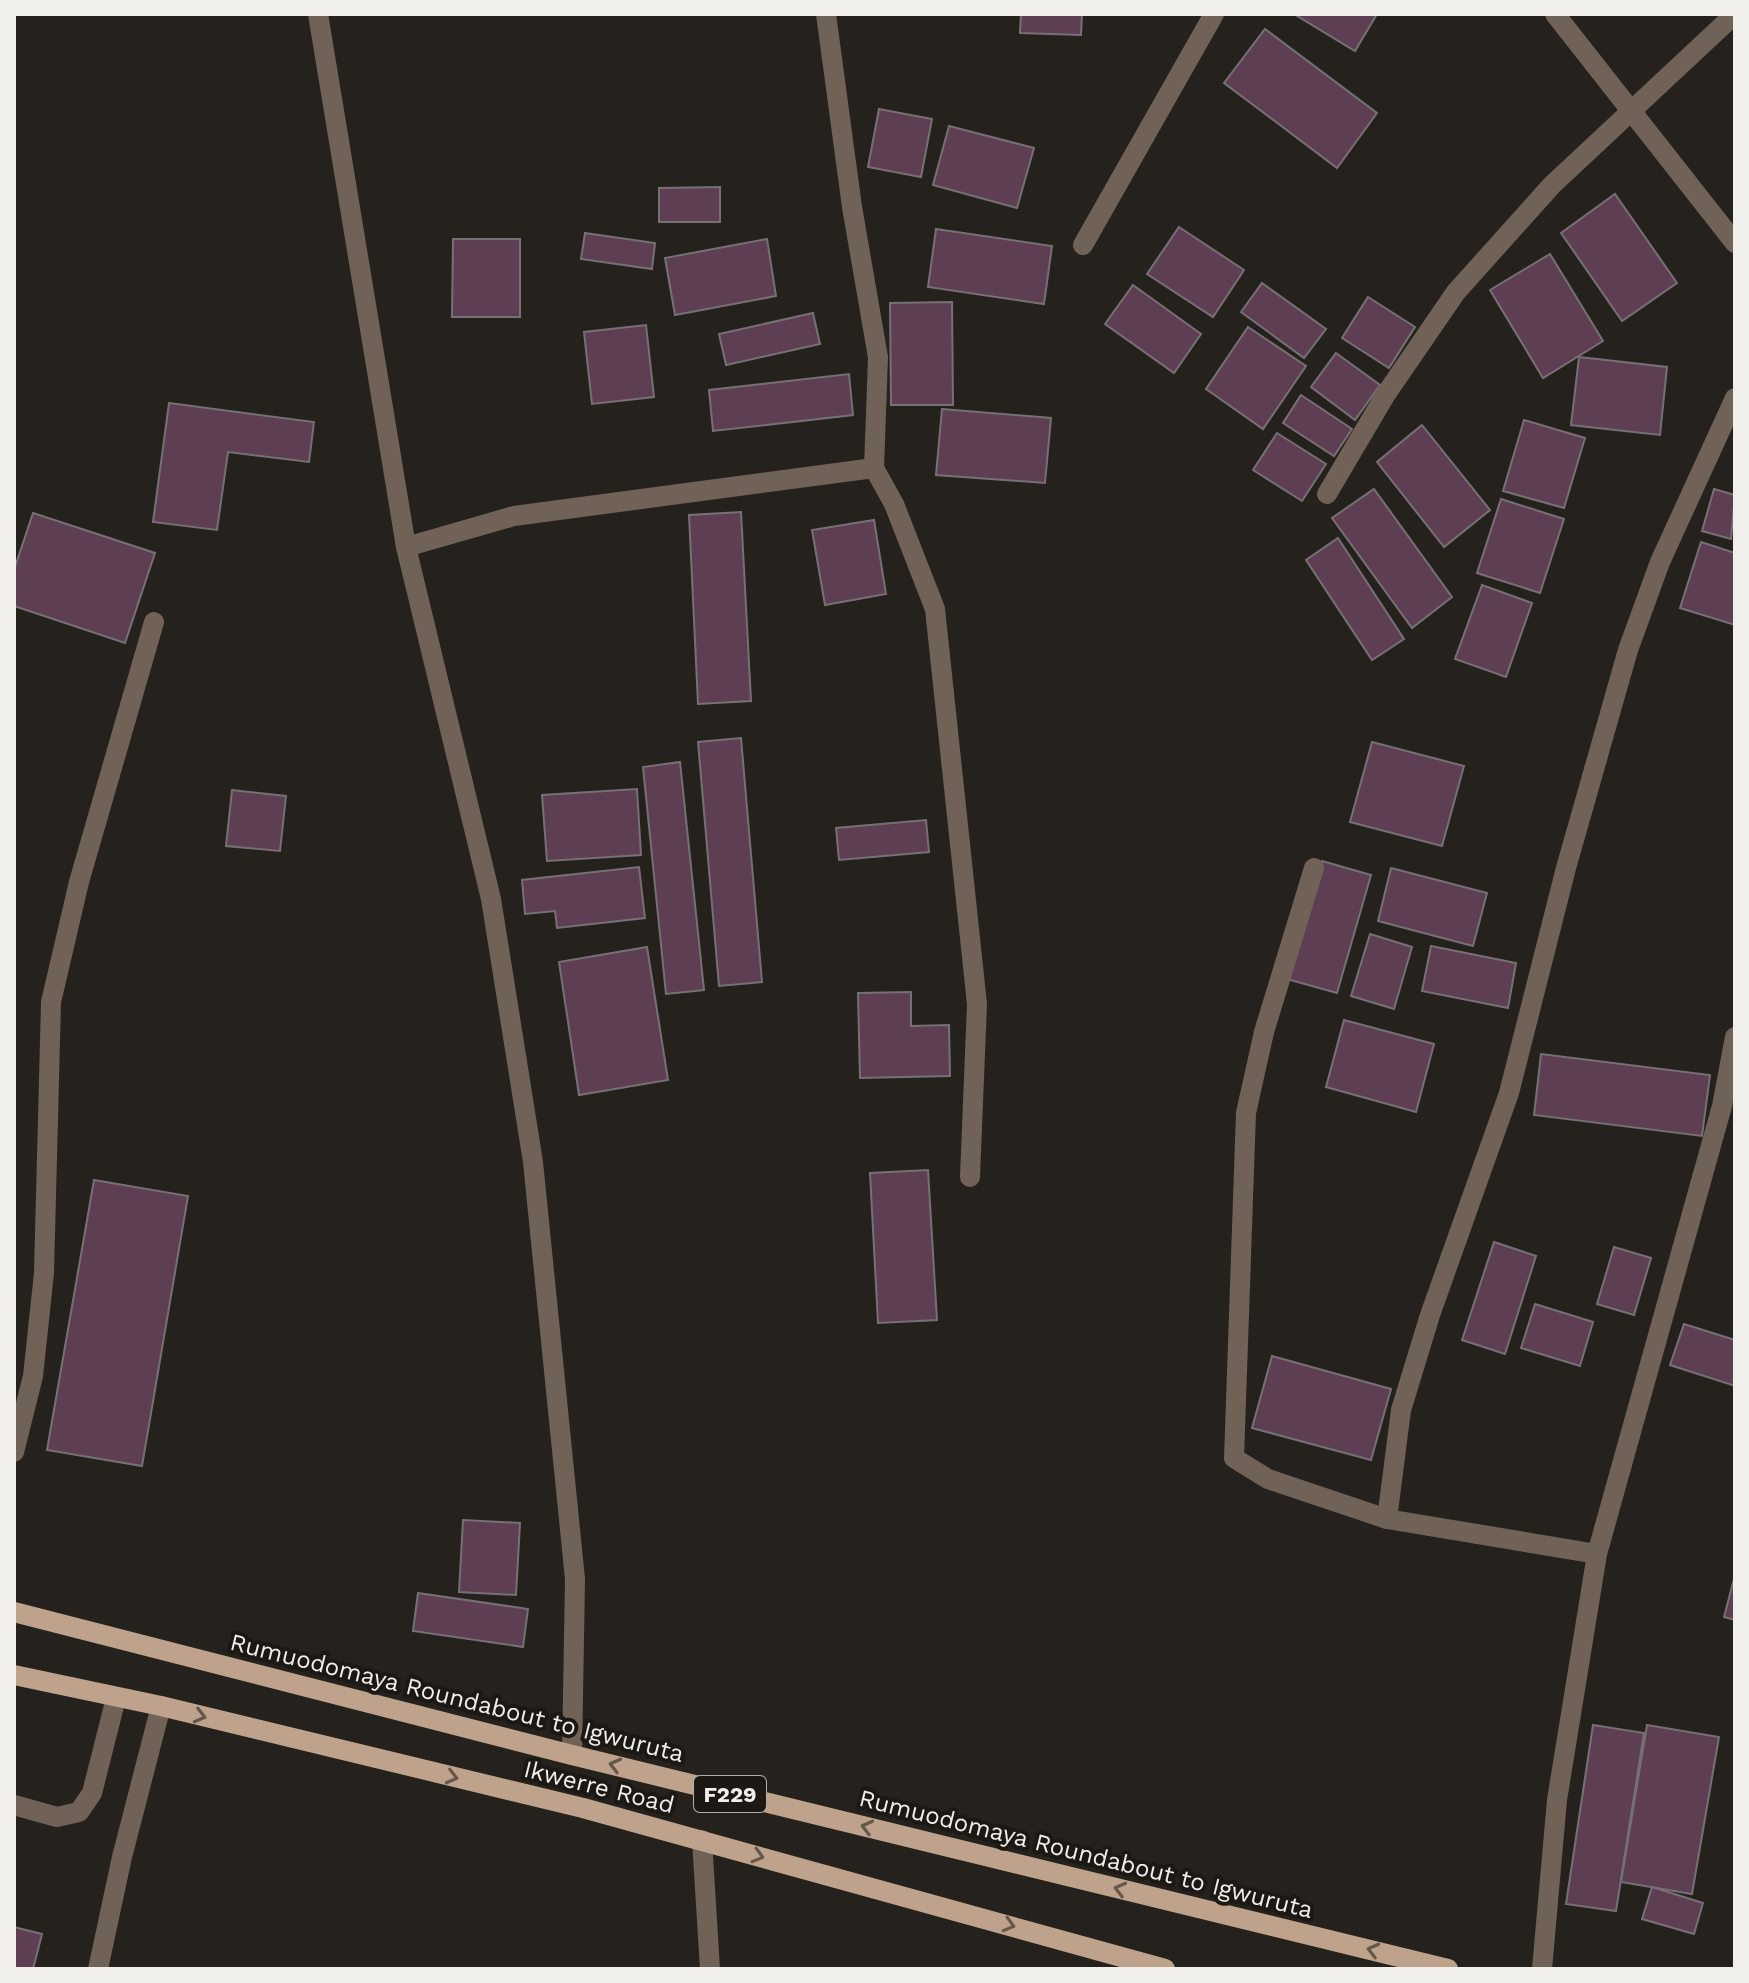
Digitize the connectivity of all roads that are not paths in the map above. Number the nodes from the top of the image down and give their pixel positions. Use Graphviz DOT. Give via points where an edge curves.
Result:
graph roads {
  1 [pos="318,14"];
  2 [pos="826,14"];
  3 [pos="1214,14"];
  4 [pos="1555,14"];
  5 [pos="1735,14"];
  6 [pos="1631,110"];
  7 [pos="1735,243"];
  8 [pos="1083,245"];
  9 [pos="1735,398"];
  10 [pos="874,468"];
  11 [pos="1327,494"];
  12 [pos="406,547"];
  13 [pos="154,622"];
  14 [pos="1314,868"];
  15 [pos="1735,1037"];
  16 [pos="970,1177"];
  17 [pos="14,1452"];
  18 [pos="1387,1519"];
  19 [pos="1597,1554"];
  20 [pos="14,1612"];
  21 [pos="14,1675"];
  22 [pos="116,1698"];
  23 [pos="161,1706"];
  24 [pos="572,1755"];
  25 [pos="14,1805"];
  26 [pos="702,1840"];
  27 [pos="98,1969"];
  28 [pos="710,1969"];
  29 [pos="1165,1969"];
  30 [pos="1448,1969"];
  31 [pos="1542,1969"];
  1 -- 12 [label="street"];
  2 -- 10 [label="street" via="878,357"];
  3 -- 8 [label="street"];
  4 -- 6 [label="street"];
  5 -- 6 [label="street"];
  6 -- 7 [label="street"];
  6 -- 11 [label="street" via="1552,185 1456,292 1386,394"];
  9 -- 18 [label="street" via="1660,562 1628,650 1509,1093 1401,1410"];
  10 -- 12 [label="street" via="514,516"];
  10 -- 16 [label="street" via="894,504 935,609 977,1004"];
  12 -- 24 [label="street" via="491,899 533,1162 575,1579"];
  13 -- 17 [label="street" via="79,882 51,1002 44,1273 33,1376"];
  14 -- 18 [label="street" via="1264,1032 1246,1113 1234,1458 1268,1479"];
  15 -- 19 [label="street" via="1722,1106"];
  18 -- 19 [label="street"];
  19 -- 31 [label="street" via="1557,1800"];
  20 -- 24 [label="main road, Rumuodomaya Roundabout to Igwuruta / F229"];
  21 -- 22 [label="main road, Ikwerre Road / F229"];
  22 -- 23 [label="main road, Ikwerre Road / F229"];
  22 -- 25 [label="street" via="92,1793 79,1812 57,1817"];
  23 -- 26 [label="main road, Ikwerre Road / F229, one-way"];
  23 -- 27 [label="street"];
  30 -- 24 [label="main road, Rumuodomaya Roundabout to Igwuruta / F229, one-way"];
  26 -- 28 [label="street"];
  26 -- 29 [label="main road, Ikwerre Road / F229, one-way"];
}
